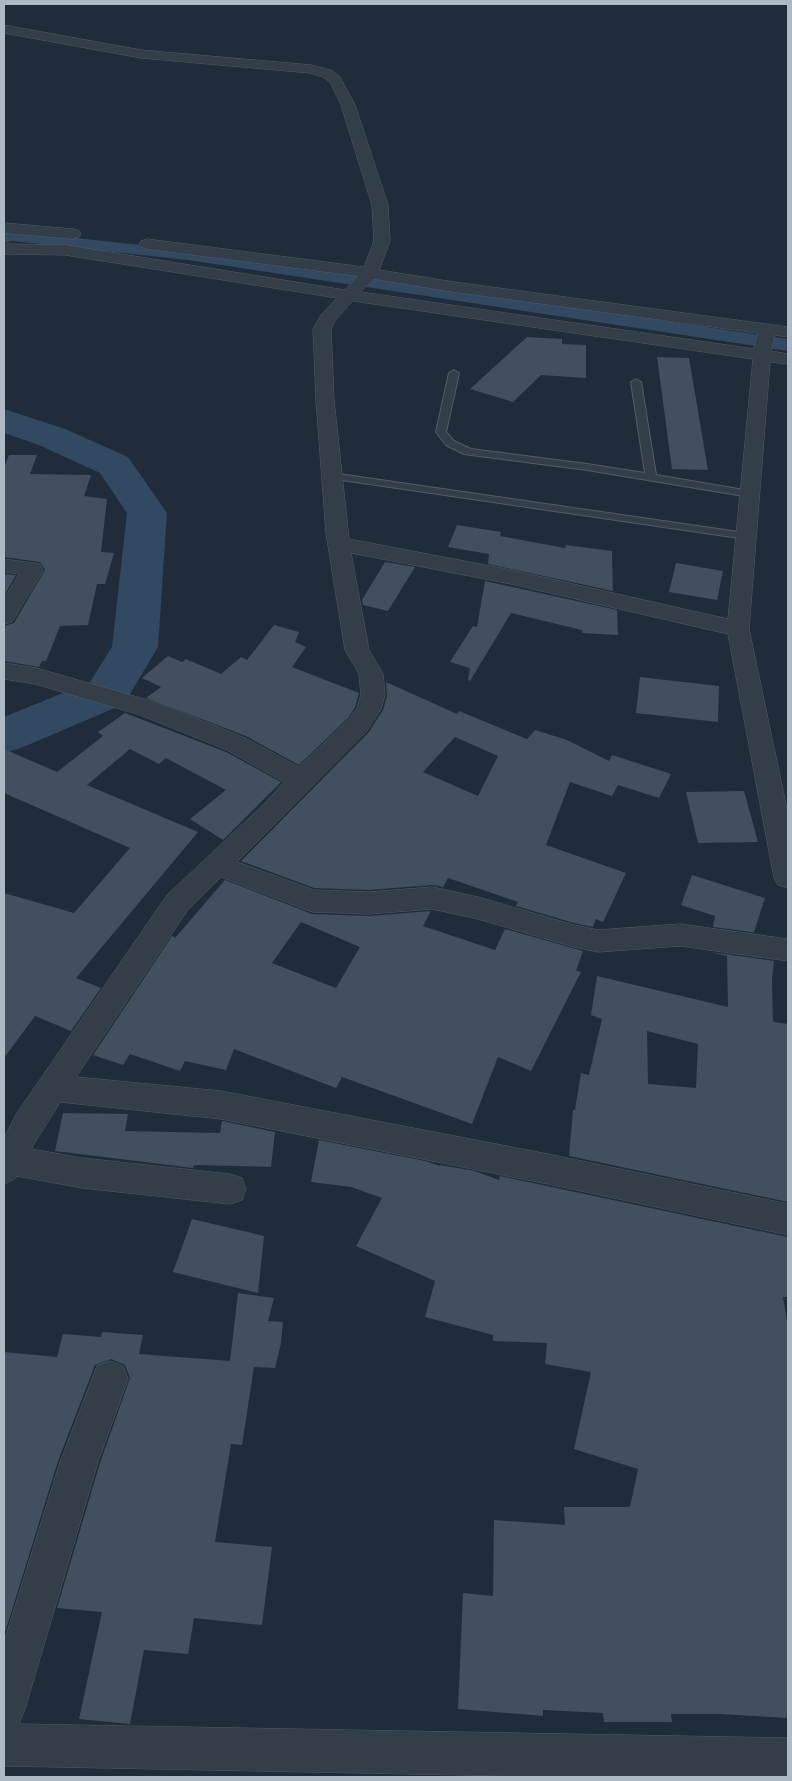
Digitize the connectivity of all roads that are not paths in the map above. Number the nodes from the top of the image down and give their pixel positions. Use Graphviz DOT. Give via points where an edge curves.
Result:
graph roads {
  1 [pos="4,29"];
  2 [pos="4,228"];
  3 [pos="92,237"];
  4 [pos="131,242"];
  5 [pos="4,249"];
  6 [pos="368,275"];
  7 [pos="351,292"];
  8 [pos="788,332"];
  9 [pos="765,342"];
  10 [pos="788,359"];
  11 [pos="454,372"];
  12 [pos="636,382"];
  13 [pos="332,476"];
  14 [pos="651,477"];
  15 [pos="750,494"];
  16 [pos="746,536"];
  17 [pos="339,544"];
  18 [pos="4,566"];
  19 [pos="4,617"];
  20 [pos="738,629"];
  21 [pos="4,671"];
  22 [pos="301,780"];
  23 [pos="217,865"];
  24 [pos="788,878"];
  25 [pos="788,950"];
  26 [pos="52,1088"];
  27 [pos="6,1165"];
  28 [pos="230,1190"];
  29 [pos="788,1220"];
  30 [pos="110,1380"];
  31 [pos="4,1709"];
  32 [pos="4,1745"];
  33 [pos="788,1760"];
  34 [pos="521,1766"];
  1 -- 6 [label="street" via="141,54 306,68 328,74 335,80 348,105 380,205 382,241"];
  2 -- 3 [label="street"];
  4 -- 6 [label="street"];
  5 -- 7 [label="street" via="66,250"];
  6 -- 7 [label="street"];
  6 -- 9 [label="street"];
  7 -- 9 [label="street"];
  7 -- 13 [label="street" via="322,329 324,400"];
  8 -- 9 [label="street"];
  9 -- 10 [label="street"];
  9 -- 15 [label="street"];
  11 -- 14 [label="lane" via="441,432 450,443 468,452"];
  12 -- 14 [label="lane"];
  13 -- 16 [label="lane"];
  13 -- 17 [label="street"];
  14 -- 15 [label="lane"];
  15 -- 16 [label="street"];
  16 -- 20 [label="street"];
  17 -- 20 [label="street" via="511,577"];
  17 -- 22 [label="street" via="357,650 371,674 373,695 369,709 358,725"];
  18 -- 19 [label="street" via="32,571"];
  20 -- 24 [label="street"];
  21 -- 22 [label="street" via="36,676 122,700 236,744"];
  22 -- 23 [label="street"];
  23 -- 25 [label="street" via="312,901 369,903 432,898 598,940 680,935"];
  23 -- 26 [label="street" via="178,903"];
  26 -- 27 [label="street" via="28,1123"];
  26 -- 29 [label="street" via="221,1104"];
  27 -- 28 [label="street"];
  30 -- 31 [label="street" via="79,1462"];
  32 -- 34 [label="street"];
  33 -- 34 [label="street"];
}
